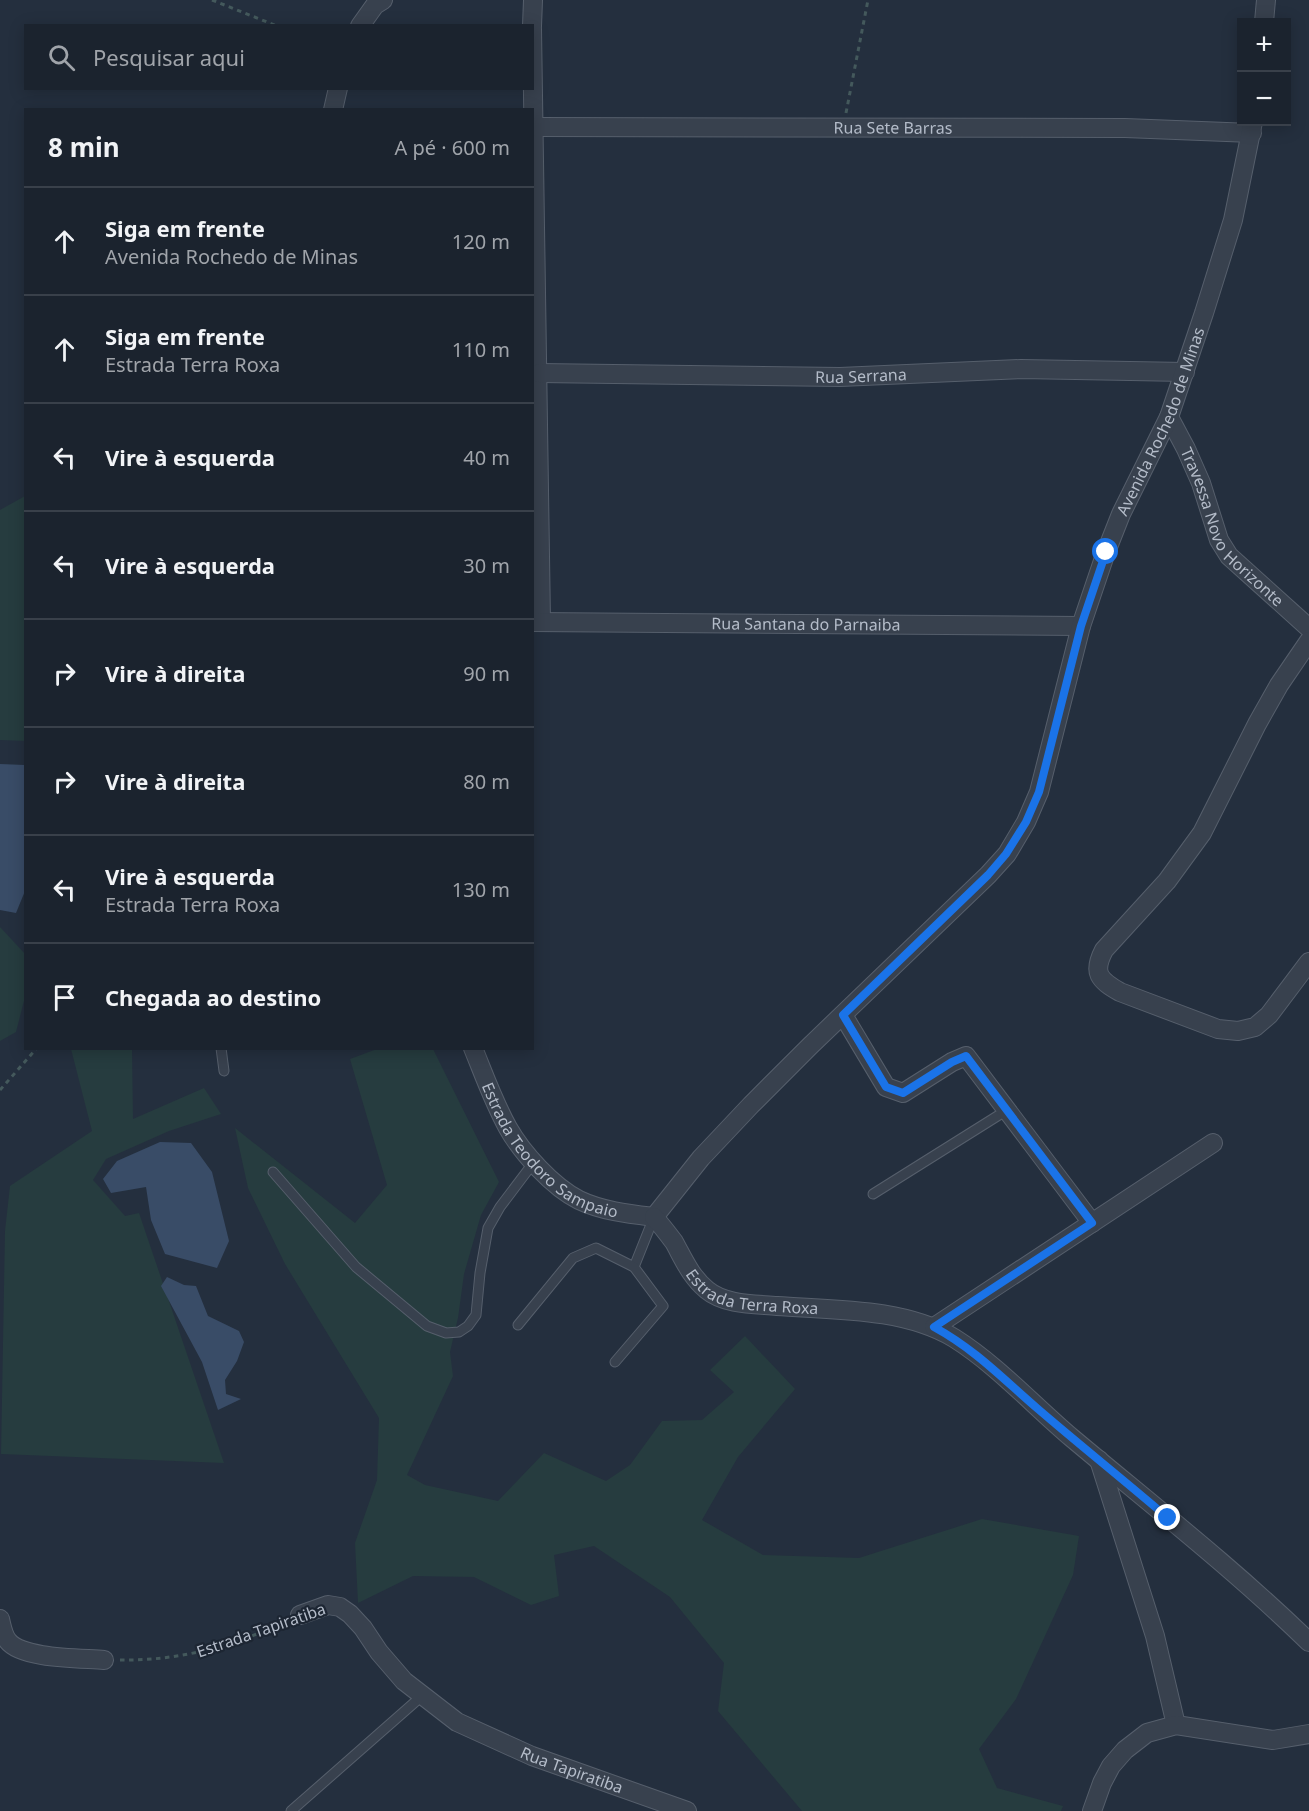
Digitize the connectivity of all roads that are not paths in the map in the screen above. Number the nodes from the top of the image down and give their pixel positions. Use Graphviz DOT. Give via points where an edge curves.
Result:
graph roads {
  1 [pos="383,0"];
  2 [pos="533,0"];
  3 [pos="1266,0"];
  4 [pos="1264,18"];
  5 [pos="361,24"];
  6 [pos="532,24"];
  7 [pos="338,90"];
  8 [pos="534,90"];
  9 [pos="333,108"];
  10 [pos="535,127"];
  11 [pos="1253,127"];
  12 [pos="1185,372"];
  13 [pos="539,373"];
  14 [pos="1169,417"];
  15 [pos="537,622"];
  16 [pos="1081,626"];
  17 [pos="1309,628"];
  18 [pos="1309,641"];
  19 [pos="1309,962"];
  20 [pos="843,1015"];
  21 [pos="221,1050"];
  22 [pos="474,1050"];
  23 [pos="224,1071"];
  24 [pos="1007,1110"];
  25 [pos="1213,1143"];
  26 [pos="534,1162"];
  27 [pos="273,1172"];
  28 [pos="873,1194"];
  29 [pos="654,1217"];
  30 [pos="1092,1223"];
  31 [pos="634,1267"];
  32 [pos="518,1325"];
  33 [pos="934,1327"];
  34 [pos="615,1362"];
  35 [pos="1099,1460"];
  36 [pos="300,1615"];
  37 [pos="0,1619"];
  38 [pos="1309,1642"];
  39 [pos="104,1660"];
  40 [pos="423,1695"];
  41 [pos="457,1722"];
  42 [pos="1176,1725"];
  43 [pos="1309,1734"];
  44 [pos="291,1811"];
  45 [pos="687,1811"];
  46 [pos="1092,1811"];
  1 -- 5 [label="street"];
  2 -- 6 [label="street"];
  3 -- 4 [label="street"];
  7 -- 9 [label="street"];
  8 -- 10 [label="street"];
  10 -- 11 [label="street, Rua Sete Barras"];
  10 -- 13 [label="street"];
  11 -- 12 [label="street, Avenida Rochedo de Minas" via="1233,220"];
  12 -- 13 [label="street, Rua Serrana" via="1021,369 840,376"];
  12 -- 14 [label="street, Avenida Rochedo de Minas"];
  13 -- 15 [label="street"];
  14 -- 16 [label="street, Avenida Rochedo de Minas" via="1121,514"];
  14 -- 17 [label="street, Travessa Novo Horizonte" via="1201,483 1219,540 1229,556"];
  15 -- 16 [label="street, Rua Santana do Parnaiba"];
  16 -- 20 [label="street, Avenida Rochedo de Minas" via="1039,792 1026,822 988,875"];
  18 -- 19 [label="street" via="1257,724 1202,833 1097,963 1098,974 1120,992 1218,1029 1238,1031 1255,1027 1269,1015"];
  20 -- 24 [label="street" via="886,1087 903,1093 966,1056"];
  20 -- 29 [label="street" via="751,1104"];
  21 -- 23 [label="lane"];
  22 -- 26 [label="street, Estrada Teodoro Sampaio" via="509,1129"];
  24 -- 28 [label="lane"];
  24 -- 30 [label="street"];
  25 -- 30 [label="street"];
  26 -- 27 [label="lane" via="488,1228 476,1315 459,1332 446,1333 427,1326 356,1267"];
  26 -- 29 [label="street, Estrada Teodoro Sampaio" via="558,1187 578,1200 602,1209"];
  29 -- 31 [label="lane"];
  29 -- 33 [label="street, Estrada Terra Roxa" via="691,1274 723,1299 912,1319"];
  30 -- 33 [label="street"];
  31 -- 32 [label="lane" via="596,1248 573,1258"];
  31 -- 34 [label="lane" via="663,1306"];
  33 -- 35 [label="street, Estrada Terra Roxa" via="986,1361"];
  35 -- 38 [label="street, Estrada Terra Roxa" via="1230,1568"];
  35 -- 42 [label="street" via="1155,1636"];
  36 -- 40 [label="street, Estrada Tapiratiba" via="328,1605 340,1607 363,1628 404,1681"];
  37 -- 39 [label="street" via="3,1633 18,1648"];
  40 -- 41 [label="street, Estrada Tapiratiba"];
  40 -- 44 [label="lane"];
  41 -- 45 [label="street, Rua Tapiratiba" via="532,1756"];
  42 -- 43 [label="street" via="1273,1740"];
  42 -- 46 [label="street" via="1148,1733 1125,1750 1111,1766"];
}
